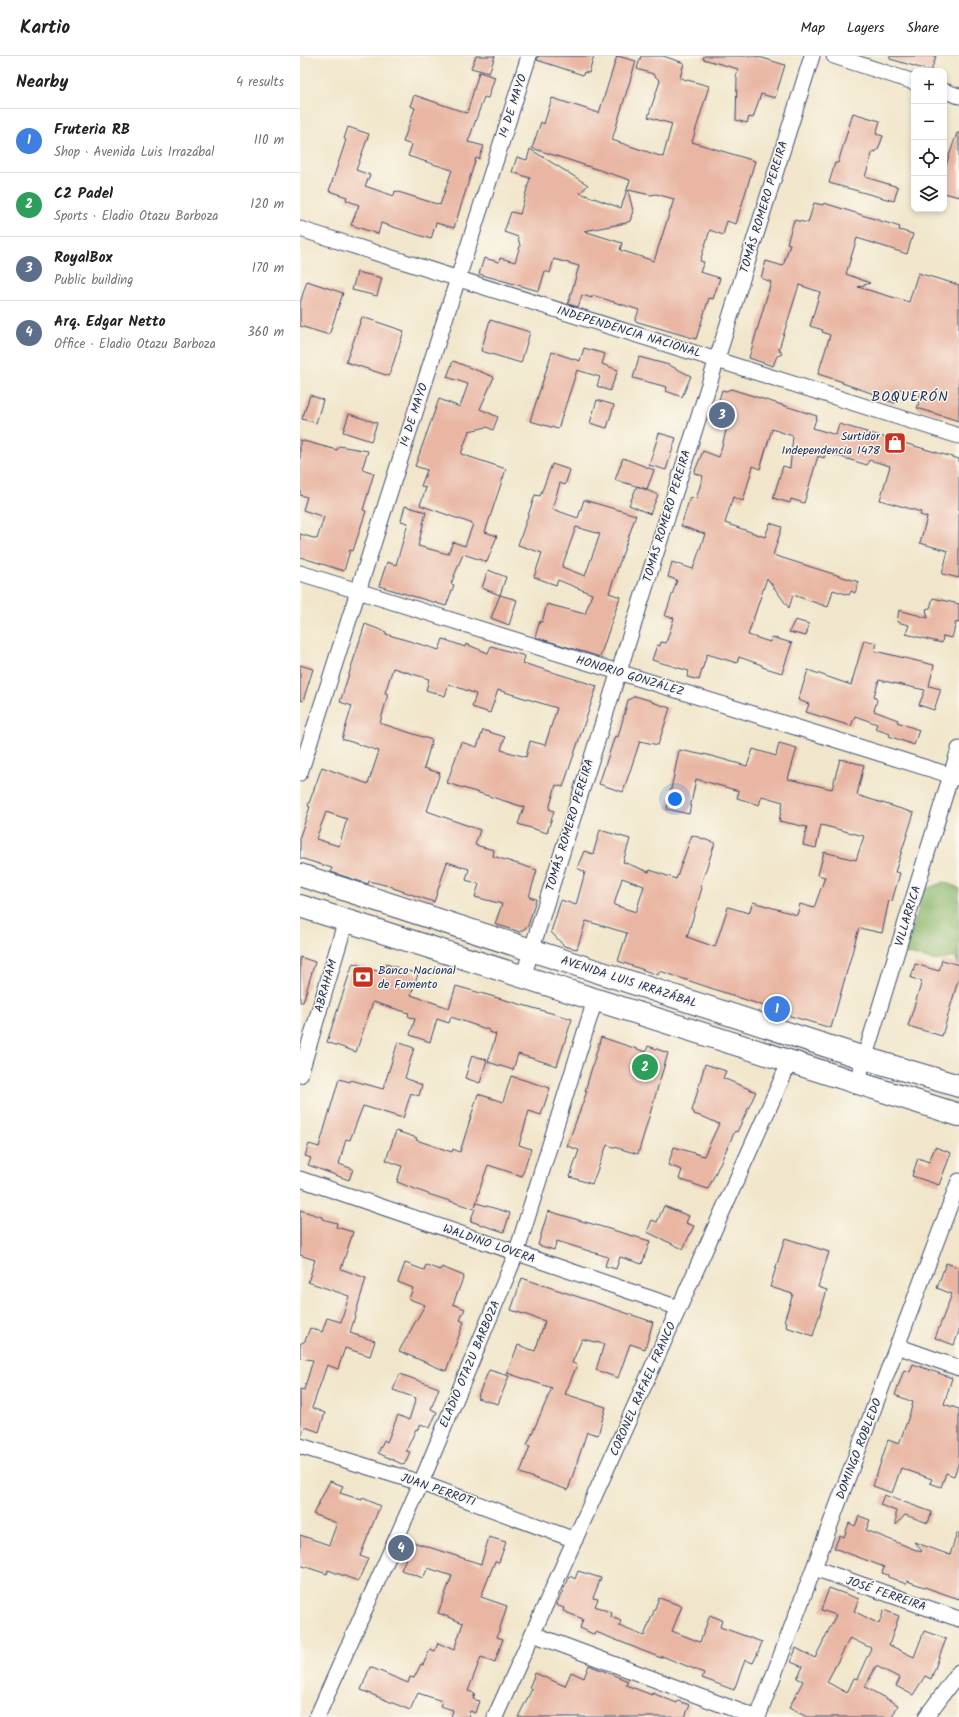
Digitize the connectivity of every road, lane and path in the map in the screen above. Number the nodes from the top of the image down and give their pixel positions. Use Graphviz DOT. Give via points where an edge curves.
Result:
graph roads {
  1 [pos="529,56"];
  2 [pos="812,56"];
  3 [pos="834,56"];
  4 [pos="911,81"];
  5 [pos="947,92"];
  6 [pos="959,96"];
  7 [pos="300,229"];
  8 [pos="458,278"];
  9 [pos="716,360"];
  10 [pos="959,436"];
  11 [pos="300,573"];
  12 [pos="358,591"];
  13 [pos="618,672"];
  14 [pos="959,749"];
  15 [pos="300,773"];
  16 [pos="955,777"];
  17 [pos="300,875"];
  18 [pos="300,906"];
  19 [pos="346,920"];
  20 [pos="531,950"];
  21 [pos="523,976"];
  22 [pos="595,1000"];
  23 [pos="864,1058"];
  24 [pos="790,1061"];
  25 [pos="300,1075"];
  26 [pos="857,1082"];
  27 [pos="959,1086"];
  28 [pos="959,1115"];
  29 [pos="300,1179"];
  30 [pos="959,1181"];
  31 [pos="516,1254"];
  32 [pos="679,1308"];
  33 [pos="897,1346"];
  34 [pos="959,1368"];
  35 [pos="300,1446"];
  36 [pos="421,1482"];
  37 [pos="575,1540"];
  38 [pos="814,1568"];
  39 [pos="959,1619"];
  40 [pos="533,1634"];
  41 [pos="959,1672"];
  42 [pos="317,1717"];
  43 [pos="495,1717"];
  44 [pos="755,1717"];
  45 [pos="758,1717"];
  46 [pos="926,1717"];
  1 -- 8 [label="street, 14 DE MAYO"];
  2 -- 9 [label="street, TOMÁS ROMERO PEREIRA"];
  3 -- 4 [label="street"];
  5 -- 6 [label="street"];
  7 -- 8 [label="street, INDEPENDENCIA NACIONAL"];
  8 -- 9 [label="street, INDEPENDENCIA NACIONAL"];
  8 -- 12 [label="street, 14 DE MAYO"];
  9 -- 10 [label="street, INDEPENDENCIA NACIONAL"];
  9 -- 13 [label="street, TOMÁS ROMERO PEREIRA"];
  11 -- 12 [label="street, HONORIO GONZÁLEZ"];
  12 -- 13 [label="street, HONORIO GONZÁLEZ"];
  12 -- 15 [label="street, 14 DE MAYO"];
  13 -- 16 [label="street, HONORIO GONZÁLEZ"];
  13 -- 20 [label="street, TOMÁS ROMERO PEREIRA"];
  14 -- 16 [label="street, VILLARRICA"];
  16 -- 23 [label="street, VILLARRICA"];
  17 -- 20 [label="highway, AVENIDA LUIS IRRAZÁBAL"];
  18 -- 19 [label="highway"];
  19 -- 21 [label="highway"];
  19 -- 25 [label="street, ABRAHAM"];
  20 -- 21 [label="street, TOMÁS ROMERO PEREIRA"];
  20 -- 23 [label="highway, AVENIDA LUIS IRRAZÁBAL"];
  21 -- 22 [label="highway"];
  22 -- 24 [label="highway"];
  22 -- 31 [label="street, ELADIO OTAZU BARBOZA"];
  23 -- 26 [label="street, VILLARRICA"];
  23 -- 27 [label="highway, AVENIDA LUIS IRRAZÁBAL"];
  24 -- 26 [label="highway"];
  24 -- 32 [label="street, CORONEL RAFAEL FRANCO"];
  26 -- 28 [label="highway"];
  29 -- 31 [label="street, WALDINO LOVERA"];
  30 -- 33 [label="street, DOMINGO ROBLEDO"];
  31 -- 32 [label="street, WALDINO LOVERA"];
  31 -- 36 [label="street, ELADIO OTAZU BARBOZA"];
  32 -- 37 [label="street, CORONEL RAFAEL FRANCO"];
  33 -- 34 [label="street"];
  33 -- 38 [label="street, DOMINGO ROBLEDO"];
  35 -- 36 [label="street, JUAN PERROTI"];
  36 -- 37 [label="street, JUAN PERROTI"];
  36 -- 42 [label="street, ELADIO OTAZU BARBOZA"];
  37 -- 40 [label="street, CORONEL RAFAEL FRANCO"];
  38 -- 39 [label="street, JOSÉ FERREIRA"];
  38 -- 45 [label="street, DOMINGO ROBLEDO"];
  40 -- 43 [label="street, CORONEL RAFAEL FRANCO"];
  40 -- 44 [label="street"];
  41 -- 46 [label="street"];
}
